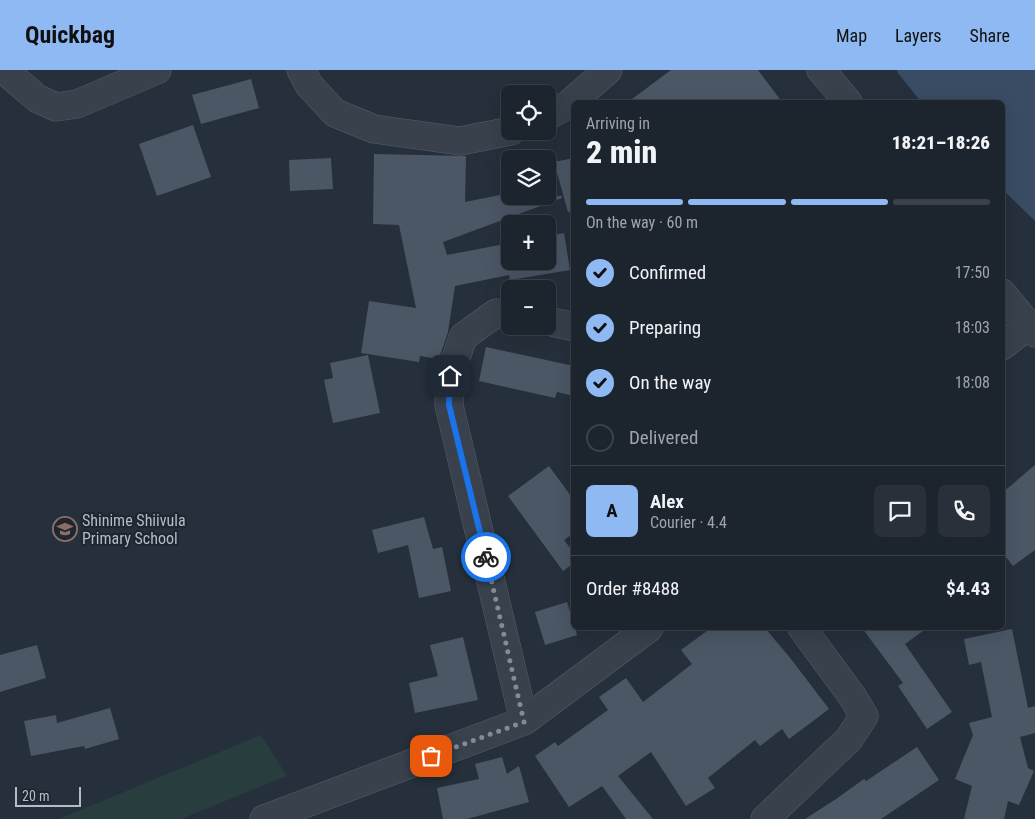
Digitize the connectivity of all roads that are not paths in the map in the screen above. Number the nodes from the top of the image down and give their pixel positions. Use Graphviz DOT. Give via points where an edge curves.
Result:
graph roads {
  1 [pos="4,70"];
  2 [pos="156,70"];
  3 [pos="301,70"];
  4 [pos="608,70"];
  5 [pos="821,70"];
  6 [pos="574,100"];
  7 [pos="846,100"];
  8 [pos="571,102"];
  9 [pos="556,111"];
  10 [pos="501,133"];
  11 [pos="1005,297"];
  12 [pos="501,313"];
  13 [pos="556,322"];
  14 [pos="571,327"];
  15 [pos="1032,329"];
  16 [pos="1005,344"];
  17 [pos="646,630"];
  18 [pos="803,630"];
  19 [pos="524,722"];
  20 [pos="264,819"];
  21 [pos="765,819"];
  1 -- 2 [label="street" via="38,99 56,107 77,104"];
  3 -- 10 [label="street" via="309,85 335,113 374,129 460,141"];
  4 -- 6 [label="street"];
  5 -- 7 [label="street"];
  8 -- 9 [label="street"];
  11 -- 15 [label="street"];
  12 -- 19 [label="street" via="496,313 463,337 450,376 449,405"];
  13 -- 14 [label="street"];
  15 -- 16 [label="street"];
  17 -- 19 [label="street"];
  18 -- 21 [label="street" via="864,716 849,739"];
  19 -- 20 [label="street"];
}
